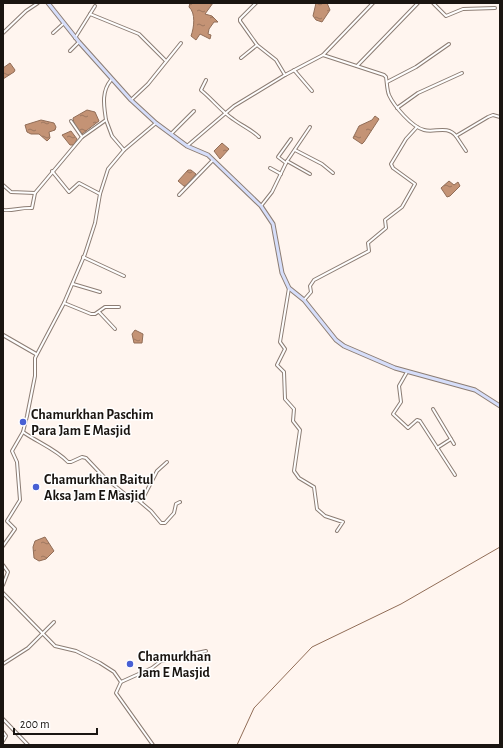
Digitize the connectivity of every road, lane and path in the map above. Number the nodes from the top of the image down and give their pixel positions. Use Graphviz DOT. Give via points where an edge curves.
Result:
graph roads {
  1 [pos="38,3"];
  2 [pos="48,3"];
  3 [pos="256,3"];
  4 [pos="373,3"];
  5 [pos="418,3"];
  6 [pos="433,3"];
  7 [pos="95,6"];
  8 [pos="495,8"];
  9 [pos="90,14"];
  10 [pos="63,24"];
  11 [pos="3,32"];
  12 [pos="53,33"];
  13 [pos="75,38"];
  14 [pos="79,42"];
  15 [pos="181,42"];
  16 [pos="257,44"];
  17 [pos="449,44"];
  18 [pos="70,51"];
  19 [pos="323,55"];
  20 [pos="241,58"];
  21 [pos="165,60"];
  22 [pos="357,66"];
  23 [pos="294,70"];
  24 [pos="462,73"];
  25 [pos="285,75"];
  26 [pos="111,80"];
  27 [pos="206,80"];
  28 [pos="387,82"];
  29 [pos="312,91"];
  30 [pos="131,100"];
  31 [pos="397,108"];
  32 [pos="194,111"];
  33 [pos="225,114"];
  34 [pos="500,117"];
  35 [pos="106,120"];
  36 [pos="71,121"];
  37 [pos="156,123"];
  38 [pos="417,126"];
  39 [pos="310,127"];
  40 [pos="172,133"];
  41 [pos="456,136"];
  42 [pos="82,137"];
  43 [pos="259,137"];
  44 [pos="291,139"];
  45 [pos="187,146"];
  46 [pos="124,150"];
  47 [pos="295,150"];
  48 [pos="466,151"];
  49 [pos="213,160"];
  50 [pos="287,162"];
  51 [pos="270,168"];
  52 [pos="52,171"];
  53 [pos="333,173"];
  54 [pos="281,174"];
  55 [pos="310,174"];
  56 [pos="3,185"];
  57 [pos="35,192"];
  58 [pos="100,194"];
  59 [pos="179,195"];
  60 [pos="261,206"];
  61 [pos="3,210"];
  62 [pos="83,257"];
  63 [pos="124,276"];
  64 [pos="73,284"];
  65 [pos="289,288"];
  66 [pos="100,292"];
  67 [pos="304,300"];
  68 [pos="64,303"];
  69 [pos="119,307"];
  70 [pos="98,312"];
  71 [pos="115,329"];
  72 [pos="3,335"];
  73 [pos="36,354"];
  74 [pos="407,372"];
  75 [pos="500,406"];
  76 [pos="433,409"];
  77 [pos="23,432"];
  78 [pos="451,439"];
  79 [pos="454,444"];
  80 [pos="437,448"];
  81 [pos="167,462"];
  82 [pos="455,476"];
  83 [pos="141,502"];
  84 [pos="180,502"];
  85 [pos="337,531"];
  86 [pos="3,546"];
  87 [pos="3,565"];
  88 [pos="3,585"];
  89 [pos="3,593"];
  90 [pos="54,622"];
  91 [pos="43,633"];
  92 [pos="206,651"];
  93 [pos="3,664"];
  94 [pos="121,682"];
  95 [pos="3,719"];
  96 [pos="3,732"];
  97 [pos="3,741"];
  98 [pos="28,745"];
  99 [pos="153,745"];
  1 -- 11 [label="street"];
  2 -- 10 [label="main road"];
  3 -- 16 [label="street" via="240,19"];
  4 -- 19 [label="street"];
  5 -- 22 [label="street"];
  6 -- 8 [label="street" via="446,16 463,9"];
  7 -- 9 [label="street"];
  9 -- 13 [label="street"];
  9 -- 21 [label="street" via="139,34"];
  10 -- 12 [label="street"];
  10 -- 13 [label="main road"];
  13 -- 14 [label="main road"];
  14 -- 18 [label="street"];
  14 -- 26 [label="main road"];
  15 -- 21 [label="street"];
  16 -- 20 [label="street"];
  16 -- 25 [label="street" via="276,60"];
  17 -- 28 [label="street" via="416,67"];
  19 -- 22 [label="street"];
  19 -- 23 [label="street"];
  21 -- 30 [label="street" via="148,84"];
  22 -- 28 [label="street" via="382,73"];
  23 -- 25 [label="street"];
  23 -- 29 [label="street"];
  24 -- 31 [label="street" via="418,93"];
  25 -- 33 [label="street"];
  26 -- 30 [label="main road"];
  26 -- 35 [label="street" via="105,90"];
  27 -- 33 [label="street" via="201,90"];
  28 -- 31 [label="street" via="389,95"];
  30 -- 37 [label="main road"];
  31 -- 38 [label="street"];
  32 -- 40 [label="street"];
  33 -- 43 [label="street" via="248,127"];
  33 -- 45 [label="street"];
  34 -- 41 [label="street" via="488,117"];
  35 -- 42 [label="street"];
  35 -- 46 [label="street" via="112,136"];
  36 -- 42 [label="street"];
  37 -- 40 [label="main road"];
  37 -- 46 [label="street"];
  38 -- 41 [label="street" via="425,130 448,130"];
  38 -- 67 [label="street" via="391,164 392,168 415,184 402,208 384,221 386,228 368,243 369,251 314,280 310,286 311,292"];
  39 -- 47 [label="street"];
  40 -- 45 [label="main road"];
  41 -- 48 [label="street"];
  42 -- 52 [label="street"];
  44 -- 50 [label="street" via="278,157"];
  45 -- 49 [label="main road" via="208,155"];
  46 -- 58 [label="street" via="108,169"];
  47 -- 50 [label="street"];
  47 -- 53 [label="street"];
  49 -- 59 [label="street"];
  49 -- 60 [label="main road"];
  50 -- 54 [label="street"];
  50 -- 55 [label="street"];
  51 -- 54 [label="street"];
  52 -- 57 [label="street"];
  52 -- 58 [label="street" via="69,192 79,183"];
  54 -- 60 [label="street"];
  56 -- 57 [label="street" via="11,192"];
  57 -- 61 [label="street" via="32,208"];
  58 -- 62 [label="street" via="95,223"];
  60 -- 65 [label="main road" via="273,224 282,273"];
  62 -- 63 [label="street"];
  62 -- 64 [label="street"];
  64 -- 66 [label="street"];
  64 -- 68 [label="street"];
  65 -- 67 [label="main road"];
  65 -- 85 [label="street" via="280,342 285,348 277,365 284,372 285,399 294,409 293,421 300,430 294,471 299,478 314,487 317,509 325,516 344,522"];
  67 -- 74 [label="main road" via="328,332 344,346"];
  68 -- 70 [label="street" via="88,313"];
  68 -- 73 [label="street"];
  69 -- 70 [label="street" via="106,307"];
  70 -- 71 [label="street"];
  72 -- 73 [label="street"];
  73 -- 77 [label="street" via="35,376"];
  74 -- 75 [label="main road" via="475,390"];
  74 -- 80 [label="street" via="399,386 401,402 393,414 408,428 419,420"];
  76 -- 78 [label="street"];
  77 -- 83 [label="street" via="62,455 68,462 86,458 130,498"];
  77 -- 86 [label="street" via="12,453 17,462 20,500 7,520 15,529"];
  78 -- 79 [label="street"];
  78 -- 80 [label="street"];
  80 -- 82 [label="street"];
  81 -- 83 [label="street" via="157,471"];
  83 -- 84 [label="street" via="163,524"];
  87 -- 88 [label="street" via="8,570"];
  89 -- 91 [label="street"];
  90 -- 91 [label="street"];
  91 -- 93 [label="street" via="28,648"];
  91 -- 94 [label="street" via="55,646 81,653 108,667"];
  92 -- 94 [label="street" via="161,661 152,668"];
  94 -- 99 [label="street" via="116,693"];
  95 -- 98 [label="street"];
  96 -- 97 [label="street" via="6,736"];
}
